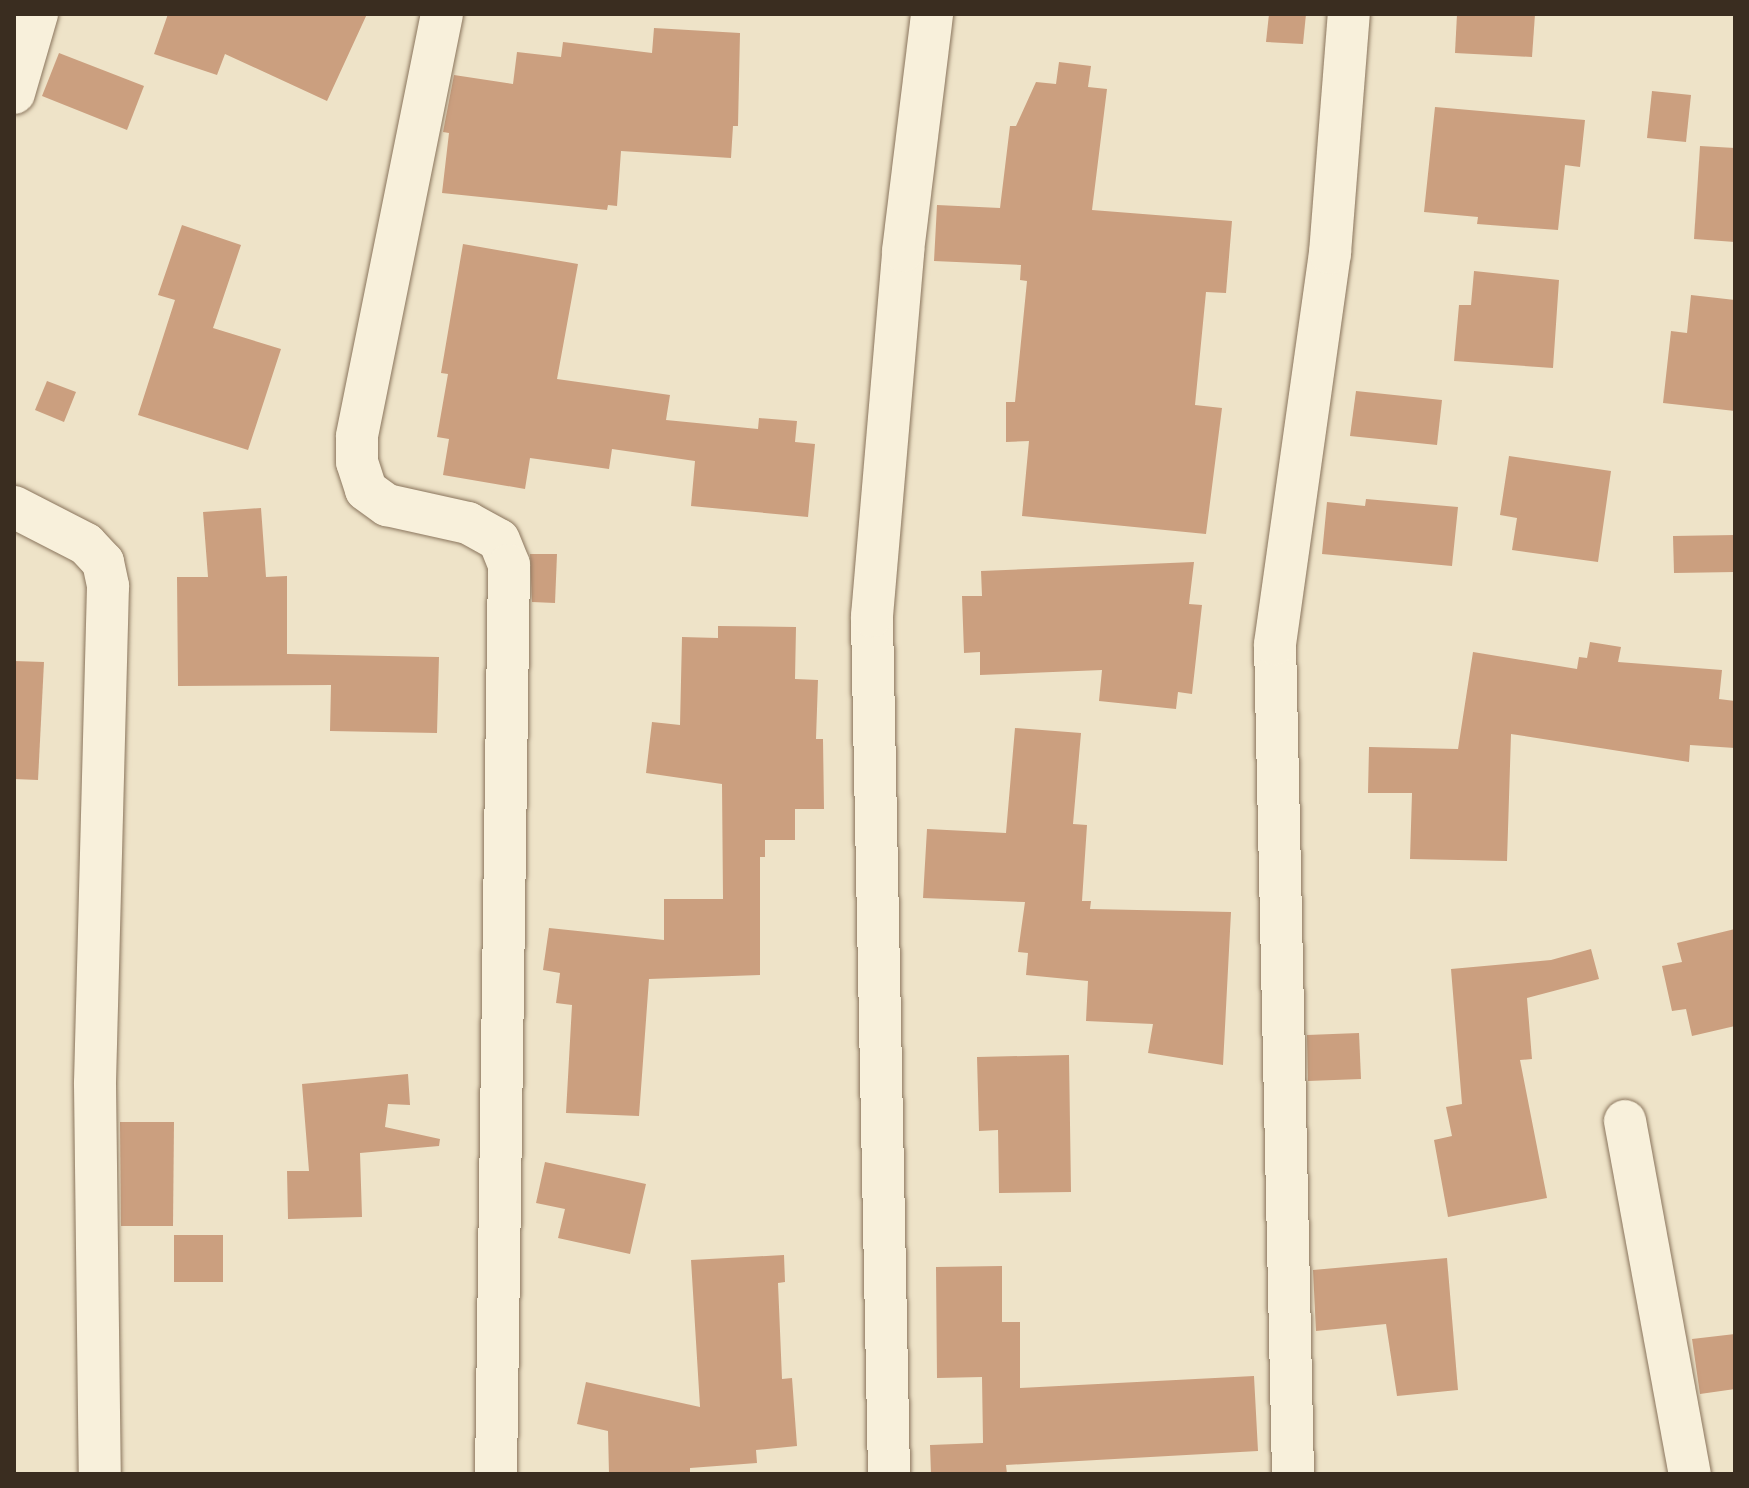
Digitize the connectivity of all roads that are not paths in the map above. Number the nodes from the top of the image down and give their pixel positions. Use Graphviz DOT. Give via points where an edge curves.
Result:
graph roads {
  1 [pos="37,14"];
  2 [pos="442,14"];
  3 [pos="932,14"];
  4 [pos="1349,14"];
  5 [pos="14,93"];
  6 [pos="14,507"];
  7 [pos="1625,1121"];
  8 [pos="100,1474"];
  9 [pos="496,1474"];
  10 [pos="889,1474"];
  11 [pos="1293,1474"];
  12 [pos="1690,1474"];
  1 -- 5 [label="street"];
  2 -- 9 [label="street" via="357,437 357,462 366,490 387,505 468,523 499,540 509,565"];
  3 -- 10 [label="street" via="903,251 872,616"];
  4 -- 11 [label="street" via="1330,253 1275,644"];
  6 -- 8 [label="street" via="86,544 103,562 108,586 95,1084"];
  7 -- 12 [label="street"];
}
